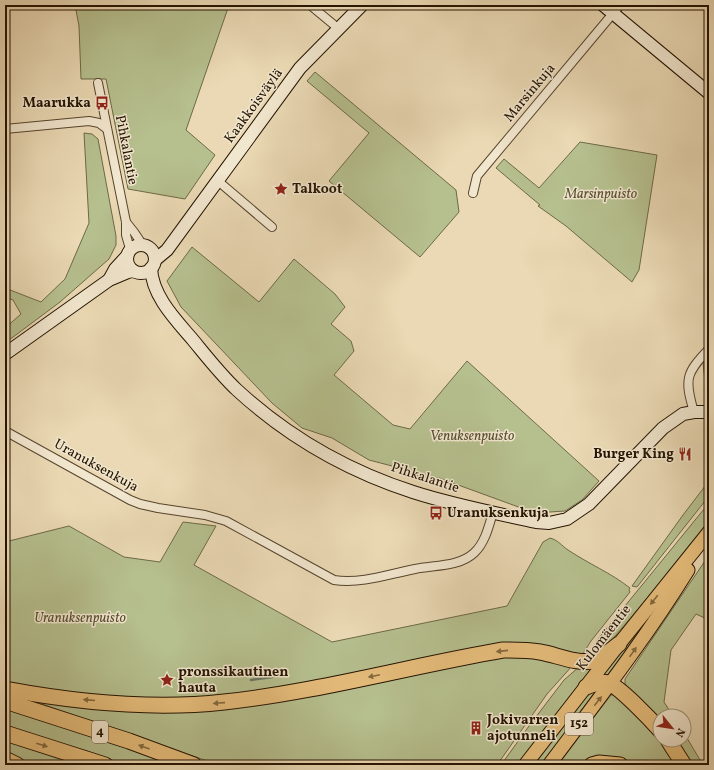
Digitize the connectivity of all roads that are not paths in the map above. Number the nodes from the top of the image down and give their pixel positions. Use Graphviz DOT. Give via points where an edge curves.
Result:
graph roads {
  1 [pos="310,5"];
  2 [pos="362,5"];
  3 [pos="603,5"];
  4 [pos="617,9"];
  5 [pos="339,29"];
  6 [pos="98,83"];
  7 [pos="709,93"];
  8 [pos="5,128"];
  9 [pos="107,129"];
  10 [pos="218,181"];
  11 [pos="473,193"];
  12 [pos="126,222"];
  13 [pos="272,227"];
  14 [pos="179,233"];
  15 [pos="146,246"];
  16 [pos="128,253"];
  17 [pos="145,268"];
  18 [pos="109,280"];
  19 [pos="709,349"];
  20 [pos="5,354"];
  21 [pos="694,412"];
  22 [pos="709,412"];
  23 [pos="5,431"];
  24 [pos="493,512"];
  25 [pos="709,532"];
  26 [pos="709,536"];
  27 [pos="619,644"];
  28 [pos="611,684"];
  29 [pos="586,687"];
  30 [pos="5,689"];
  31 [pos="5,701"];
  32 [pos="652,722"];
  33 [pos="5,732"];
  34 [pos="673,748"];
  35 [pos="5,759"];
  36 [pos="17,765"];
  37 [pos="105,765"];
  38 [pos="194,765"];
  39 [pos="525,765"];
  40 [pos="549,765"];
  41 [pos="592,765"];
  42 [pos="620,765"];
  43 [pos="684,765"];
  1 -- 5 [label="street"];
  2 -- 5 [label="street, Kaakkoisväylä"];
  3 -- 4 [label="street"];
  4 -- 7 [label="street"];
  4 -- 11 [label="street, Marsinkuja" via="477,176"];
  5 -- 10 [label="street, Kaakkoisväylä" via="300,68"];
  6 -- 9 [label="street, Pihkalantie"];
  8 -- 9 [label="street" via="89,121 99,123"];
  9 -- 12 [label="street, Pihkalantie"];
  10 -- 13 [label="street"];
  10 -- 14 [label="street, Kaakkoisväylä"];
  12 -- 15 [label="street, Pihkalantie"];
  12 -- 16 [label="street, Pihkalantie"];
  14 -- 15 [label="street, Kaakkoisväylä" via="162,244"];
  14 -- 17 [label="street, Kaakkoisväylä" via="167,250"];
  15 -- 16 [label="street" via="136,245"];
  15 -- 17 [label="street" via="154,253"];
  16 -- 17 [label="street" via="128,264"];
  16 -- 18 [label="street"];
  17 -- 18 [label="street"];
  17 -- 24 [label="street, Pihkalantie" via="174,317 223,376 256,406 291,432 328,455 367,474 413,492"];
  18 -- 20 [label="street"];
  19 -- 21 [label="street" via="692,369 688,379"];
  21 -- 22 [label="street, Pihkalantie"];
  21 -- 24 [label="street, Pihkalantie" via="683,414 663,428 589,504 567,518 549,523 536,522"];
  23 -- 24 [label="street, Uranuksenkuja" via="130,500 226,521 334,580 361,580 465,559 479,547 488,530"];
  25 -- 27 [label="main road, Kulomäentie / 152, one-way"];
  28 -- 26 [label="main road, 152, one-way" via="662,612"];
  27 -- 29 [label="main road, Kulomäentie / 152"];
  27 -- 30 [label="highway, one-way" via="592,661 580,661 541,652 503,650 284,694 216,703 113,703"];
  28 -- 29 [label="highway" via="597,683"];
  28 -- 32 [label="highway"];
  40 -- 28 [label="main road, 152, one-way"];
  29 -- 39 [label="main road, Kulomäentie / 152"];
  38 -- 31 [label="highway, 4, one-way"];
  33 -- 37 [label="highway, 4, one-way"];
  34 -- 43 [label="highway"];
  35 -- 36 [label="highway"];
  41 -- 42 [label="highway"];
}
